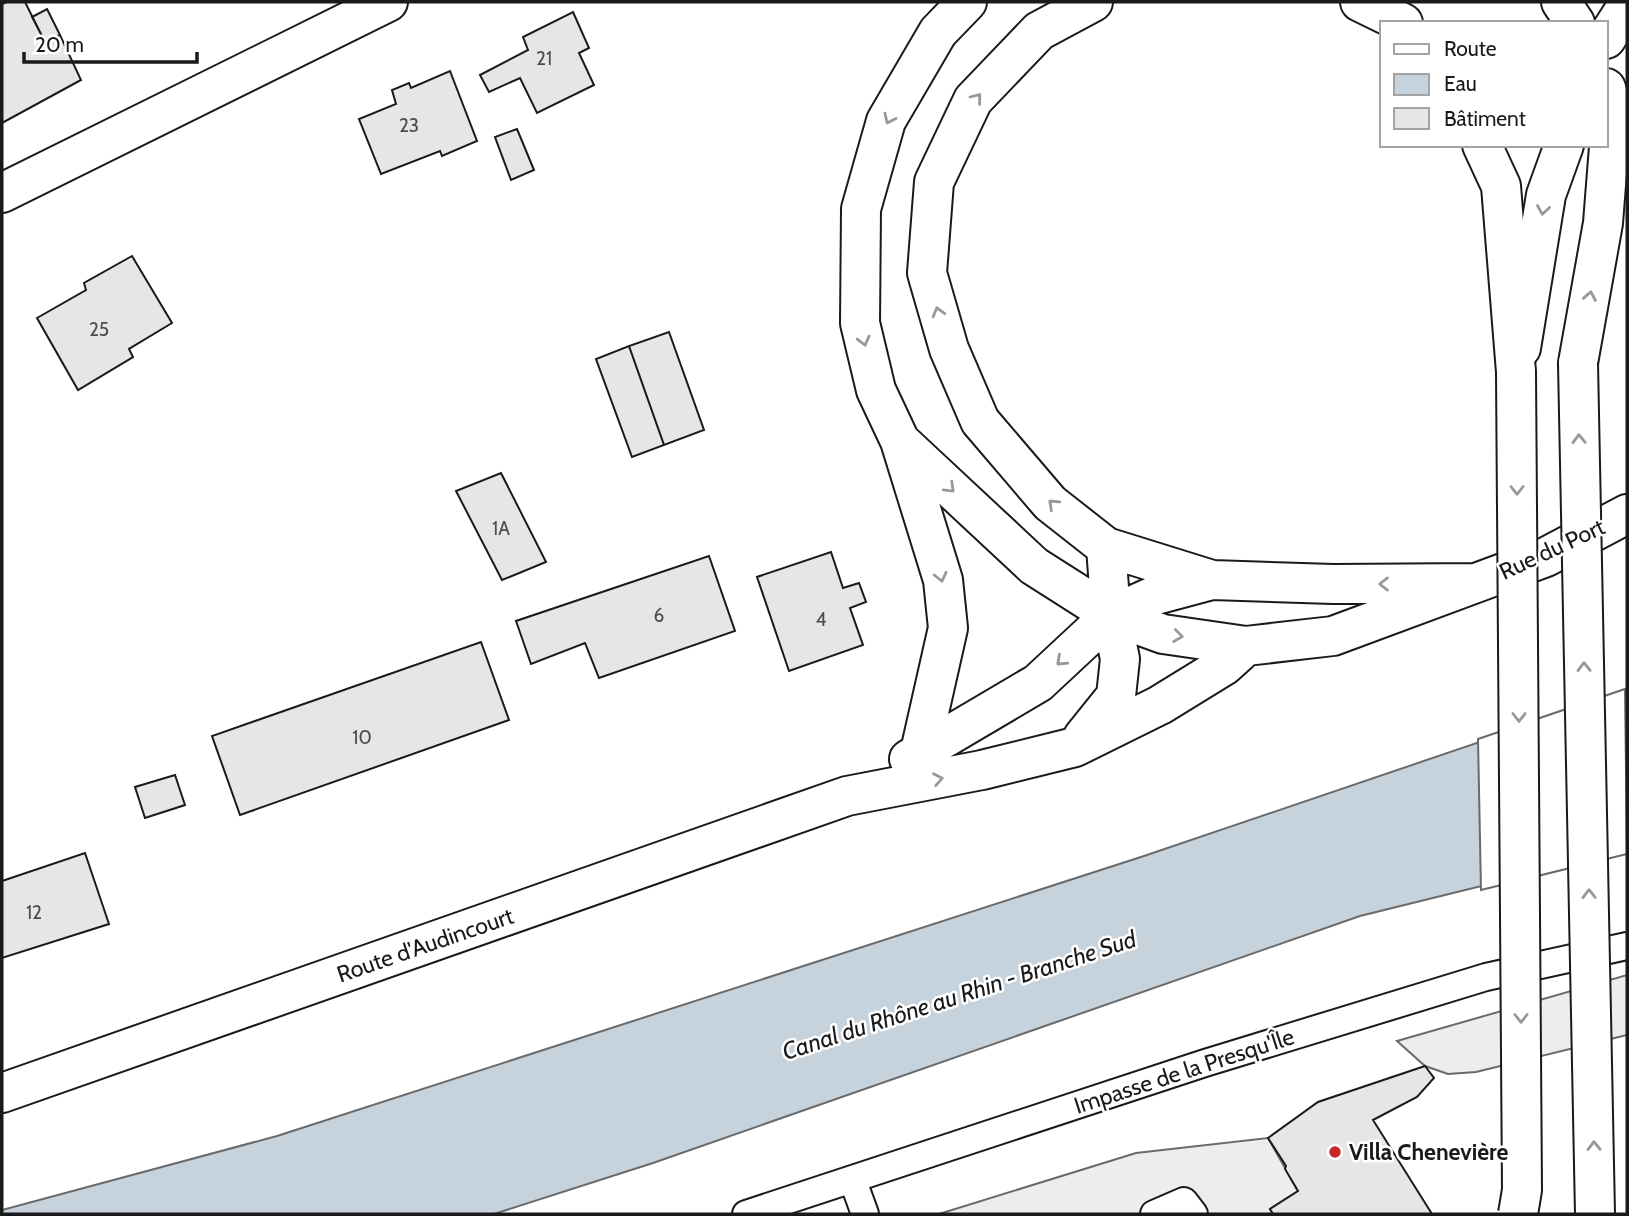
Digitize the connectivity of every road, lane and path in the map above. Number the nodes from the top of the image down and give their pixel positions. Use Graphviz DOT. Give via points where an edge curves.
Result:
graph roads {
  1 [pos="388,2"];
  2 [pos="967,2"];
  3 [pos="1093,2"];
  4 [pos="1360,2"];
  5 [pos="1561,2"];
  6 [pos="1627,6"];
  7 [pos="1399,21"];
  8 [pos="1574,21"];
  9 [pos="1608,36"];
  10 [pos="1627,45"];
  11 [pos="1608,50"];
  12 [pos="1608,95"];
  13 [pos="1483,147"];
  14 [pos="1563,147"];
  15 [pos="1627,167"];
  16 [pos="2,193"];
  17 [pos="1603,223"];
  18 [pos="1516,373"];
  19 [pos="900,441"];
  20 [pos="1627,514"];
  21 [pos="1106,547"];
  22 [pos="1212,580"];
  23 [pos="1476,583"];
  24 [pos="1111,615"];
  25 [pos="1246,646"];
  26 [pos="1075,747"];
  27 [pos="920,752"];
  28 [pos="847,796"];
  29 [pos="1627,946"];
  30 [pos="2,1093"];
  31 [pos="853,1181"];
  32 [pos="746,1214"];
  33 [pos="866,1214"];
  34 [pos="1154,1214"];
  35 [pos="1194,1214"];
  36 [pos="1518,1214"];
  37 [pos="1595,1214"];
  1 -- 16 [label="main road"];
  2 -- 19 [label="main road, one-way" via="938,32 886,121 861,209 860,323 876,390"];
  21 -- 3 [label="main road, one-way" via="1050,503 979,421 949,349 927,274 934,182 973,100 1039,32"];
  4 -- 7 [label="main road"];
  5 -- 8 [label="main road"];
  6 -- 9 [label="main road"];
  10 -- 11 [label="main road"];
  12 -- 17 [label="main road" via="1612,109"];
  13 -- 18 [label="main road" via="1502,186"];
  14 -- 18 [label="main road, one-way" via="1546,195"];
  15 -- 17 [label="main road"];
  37 -- 17 [label="main road, one-way, bridge" via="1577,363"];
  18 -- 36 [label="main road, one-way, bridge" via="1522,1176"];
  19 -- 24 [label="main road, Rue du Port, one-way" via="1034,566"];
  19 -- 27 [label="main road, one-way" via="943,580 948,628"];
  20 -- 23 [label="main road, Rue du Port" via="1546,557"];
  21 -- 22 [label="main road"];
  21 -- 24 [label="main road"];
  23 -- 22 [label="main road, one-way"];
  22 -- 24 [label="main road" via="1156,595"];
  23 -- 25 [label="main road, Rue du Port" via="1333,636"];
  24 -- 25 [label="main road, Rue du Port, one-way" via="1163,634"];
  24 -- 26 [label="main road" via="1120,659 1115,696"];
  24 -- 27 [label="main road, one-way" via="1038,682"];
  25 -- 26 [label="main road" via="1225,665 1160,705"];
  28 -- 26 [label="main road, one-way"];
  27 -- 28 [label="main road"];
  28 -- 30 [label="main road, Route d'Audincourt"];
  29 -- 31 [label="lane, Impasse de la Presqu'Île" via="1472,981 1205,1063"];
  31 -- 32 [label="lane, Impasse de la Presqu'Île"];
  31 -- 33 [label="lane"];
  34 -- 35 [label="lane" via="1184,1201"];
}
